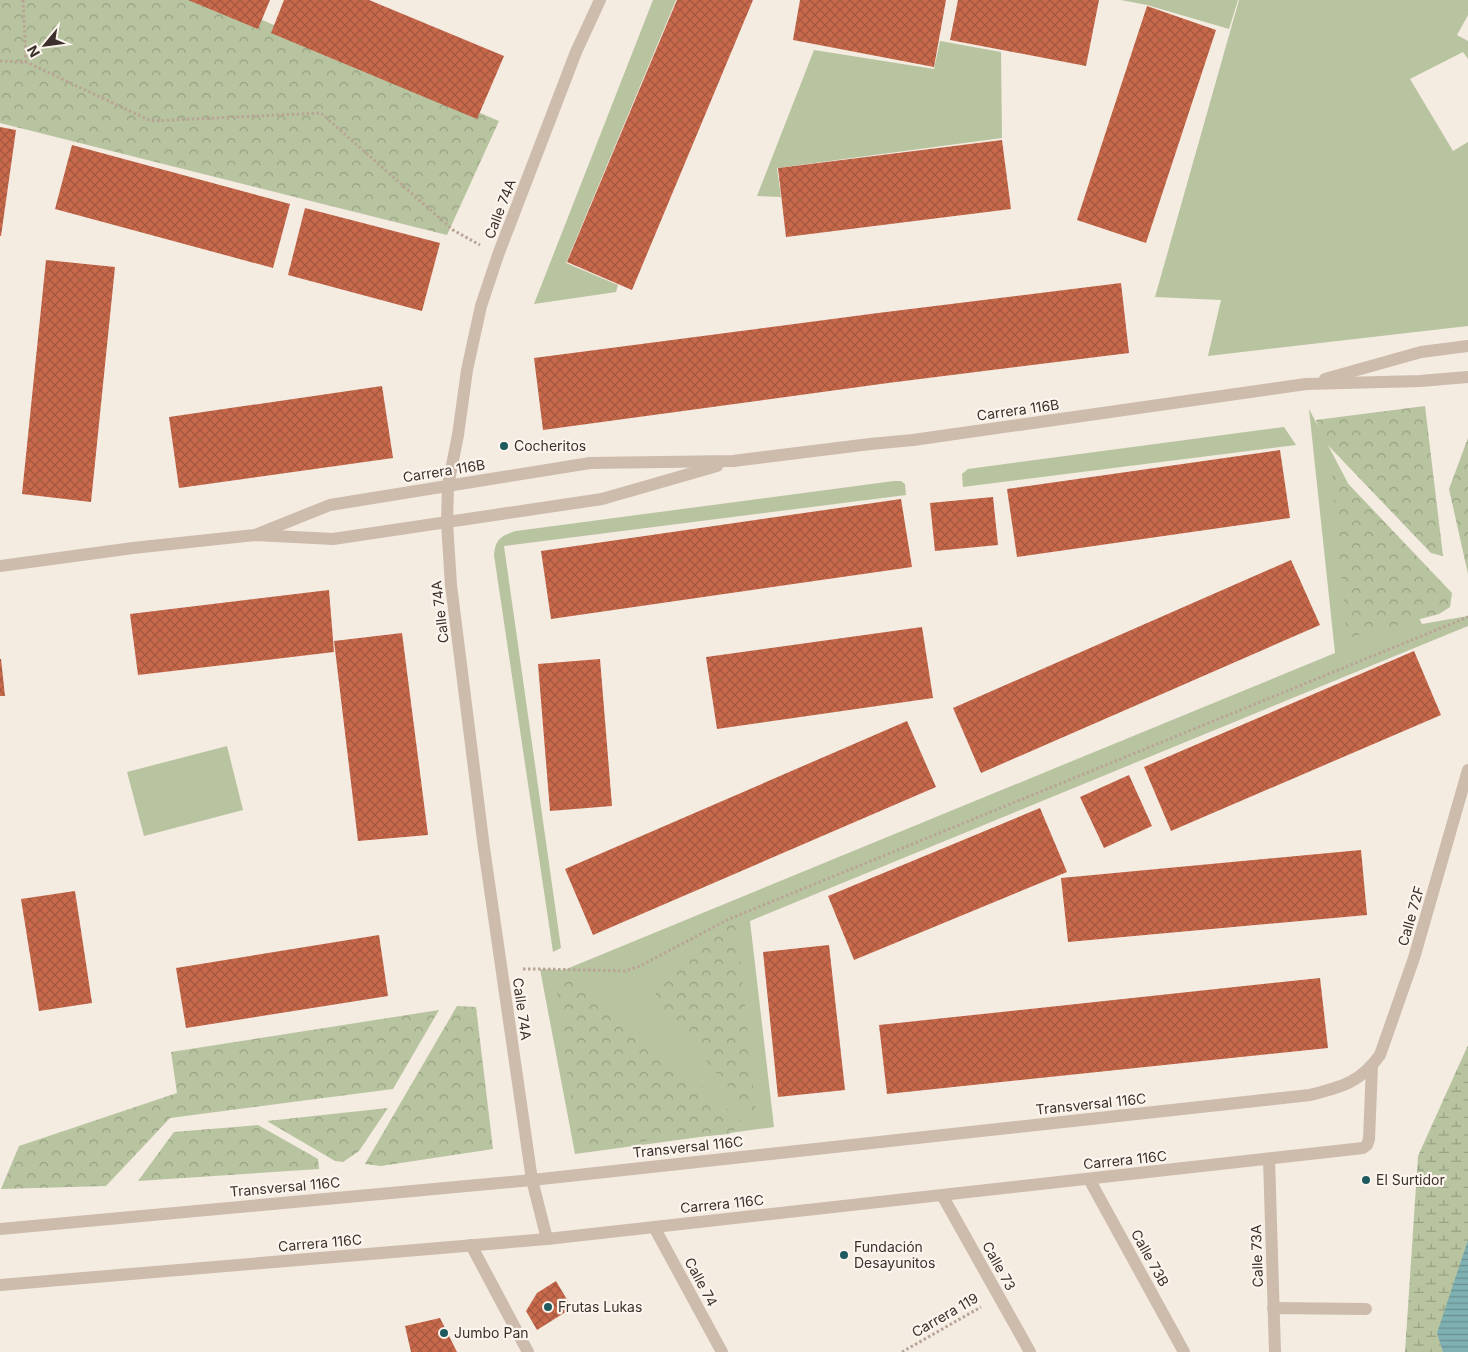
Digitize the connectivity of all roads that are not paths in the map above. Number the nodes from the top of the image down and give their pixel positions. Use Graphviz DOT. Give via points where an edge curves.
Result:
graph roads {
  1 [pos="600,0"];
  2 [pos="1468,346"];
  3 [pos="1468,377"];
  4 [pos="1306,384"];
  5 [pos="733,461"];
  6 [pos="448,485"];
  7 [pos="447,522"];
  8 [pos="255,535"];
  9 [pos="0,566"];
  10 [pos="1468,770"];
  11 [pos="1372,1066"];
  12 [pos="1269,1159"];
  13 [pos="1089,1179"];
  14 [pos="532,1180"];
  15 [pos="942,1195"];
  16 [pos="654,1227"];
  17 [pos="0,1229"];
  18 [pos="547,1239"];
  19 [pos="471,1245"];
  20 [pos="0,1285"];
  21 [pos="1273,1308"];
  22 [pos="1366,1309"];
  23 [pos="528,1352"];
  24 [pos="722,1352"];
  25 [pos="1030,1352"];
  26 [pos="1184,1352"];
  27 [pos="1275,1352"];
  1 -- 6 [label="street, Calle 74A" via="576,52 481,306"];
  2 -- 4 [label="street, Carrera 116B" via="1421,352"];
  3 -- 4 [label="street, Carrera 116B"];
  4 -- 5 [label="street, Carrera 116B" via="913,440"];
  5 -- 6 [label="street, Carrera 116B" via="590,463"];
  5 -- 7 [label="street, Carrera 116B" via="602,499"];
  6 -- 7 [label="street, Calle 74A"];
  6 -- 8 [label="street, Carrera 116B" via="330,505"];
  7 -- 8 [label="street, Carrera 116B" via="333,539"];
  7 -- 14 [label="street, Calle 74A" via="484,848"];
  8 -- 9 [label="street, Carrera 116B"];
  10 -- 11 [label="street, Calle 72F" via="1414,958 1380,1055"];
  11 -- 12 [label="street, Carrera 116C" via="1367,1145"];
  11 -- 14 [label="street, Transversal 116C" via="1348,1084 1310,1095"];
  12 -- 13 [label="street, Carrera 116C"];
  12 -- 21 [label="street, Calle 73A"];
  13 -- 15 [label="street, Carrera 116C"];
  13 -- 26 [label="street, Calle 73B"];
  14 -- 17 [label="street, Transversal 116C"];
  14 -- 18 [label="street, Calle 74A"];
  15 -- 16 [label="street, Carrera 116C"];
  15 -- 25 [label="street, Calle 73"];
  16 -- 18 [label="street, Carrera 116C"];
  16 -- 24 [label="street, Calle 74"];
  18 -- 19 [label="street, Carrera 116C"];
  19 -- 20 [label="street, Carrera 116C"];
  19 -- 23 [label="street"];
  21 -- 22 [label="street"];
  21 -- 27 [label="street, Calle 73A"];
}
